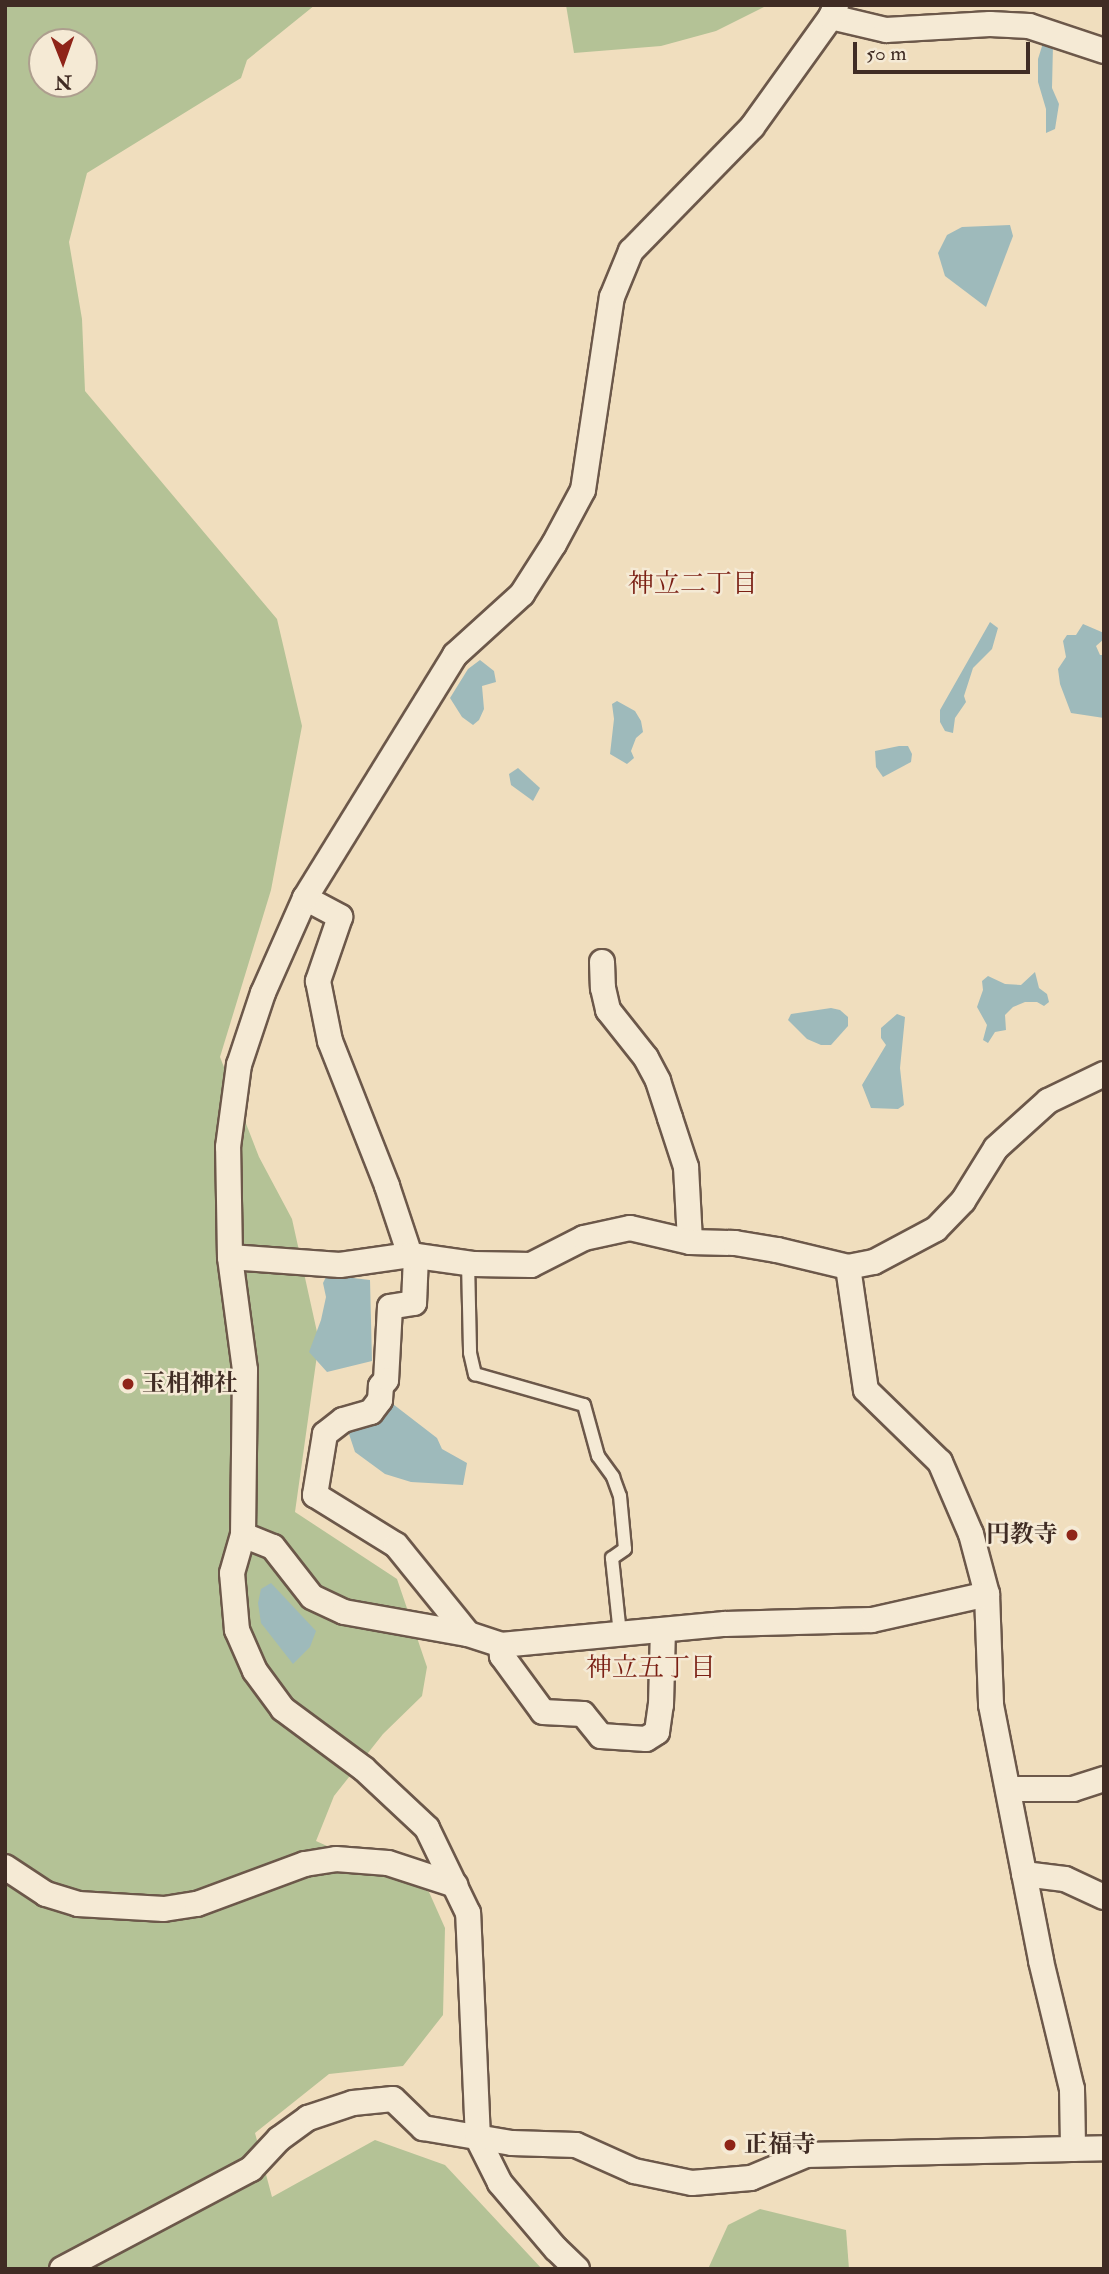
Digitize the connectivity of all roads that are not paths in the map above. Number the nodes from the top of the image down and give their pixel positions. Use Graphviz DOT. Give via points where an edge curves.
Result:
graph roads {
  1 [pos="833,11"];
  2 [pos="1104,51"];
  3 [pos="305,898"];
  4 [pos="602,962"];
  5 [pos="1104,1074"];
  6 [pos="690,1242"];
  7 [pos="413,1256"];
  8 [pos="230,1257"];
  9 [pos="468,1262"];
  10 [pos="848,1267"];
  11 [pos="243,1535"];
  12 [pos="987,1594"];
  13 [pos="663,1630"];
  14 [pos="468,1634"];
  15 [pos="620,1634"];
  16 [pos="501,1645"];
  17 [pos="1104,1779"];
  18 [pos="1008,1789"];
  19 [pos="5,1867"];
  20 [pos="1024,1874"];
  21 [pos="455,1885"];
  22 [pos="1104,1897"];
  23 [pos="478,2139"];
  24 [pos="1104,2148"];
  25 [pos="1073,2150"];
  26 [pos="62,2269"];
  27 [pos="577,2269"];
  1 -- 2 [label="street" via="886,30 1029,26"];
  1 -- 3 [label="street" via="752,127 631,251 612,297 583,490 522,594 455,655"];
  3 -- 7 [label="street" via="340,917 318,981 330,1041"];
  3 -- 8 [label="street" via="263,993 239,1065 229,1147"];
  4 -- 6 [label="street" via="608,1010 658,1081 686,1167"];
  5 -- 10 [label="street" via="1048,1101 996,1148 963,1202 936,1229 874,1262"];
  6 -- 9 [label="street" via="630,1228 584,1238 531,1265"];
  6 -- 10 [label="street" via="735,1243"];
  7 -- 8 [label="street" via="340,1265"];
  7 -- 9 [label="street"];
  7 -- 14 [label="street" via="414,1303 390,1307 386,1380 380,1400 371,1412 343,1420 326,1434 315,1495 396,1545"];
  8 -- 11 [label="street" via="245,1370"];
  9 -- 15 [label="lane" via="470,1353 475,1374 584,1405 598,1456 620,1496 625,1549 612,1559"];
  10 -- 12 [label="street" via="866,1390 940,1462 971,1535"];
  11 -- 14 [label="street" via="273,1547 312,1597 344,1612"];
  11 -- 21 [label="street" via="232,1573 237,1630 254,1671 284,1709 364,1769 427,1828"];
  12 -- 13 [label="street" via="872,1620"];
  12 -- 18 [label="street" via="991,1705"];
  13 -- 15 [label="street"];
  13 -- 16 [label="street" via="657,1731 646,1739 601,1737 583,1714 543,1712 502,1656"];
  14 -- 16 [label="street"];
  15 -- 16 [label="street"];
  17 -- 18 [label="street" via="1073,1789"];
  18 -- 20 [label="street"];
  19 -- 21 [label="street" via="46,1894 78,1904 164,1909 197,1904 305,1864 335,1859 388,1863"];
  20 -- 22 [label="street" via="1065,1879"];
  20 -- 25 [label="street" via="1072,2089"];
  21 -- 23 [label="street" via="468,1913"];
  23 -- 25 [label="street" via="576,2145 634,2171 692,2183 751,2178 806,2155"];
  23 -- 26 [label="street" via="423,2128 393,2099 319,2114 279,2139 251,2169"];
  23 -- 27 [label="street" via="500,2183"];
  24 -- 25 [label="street"];
}
